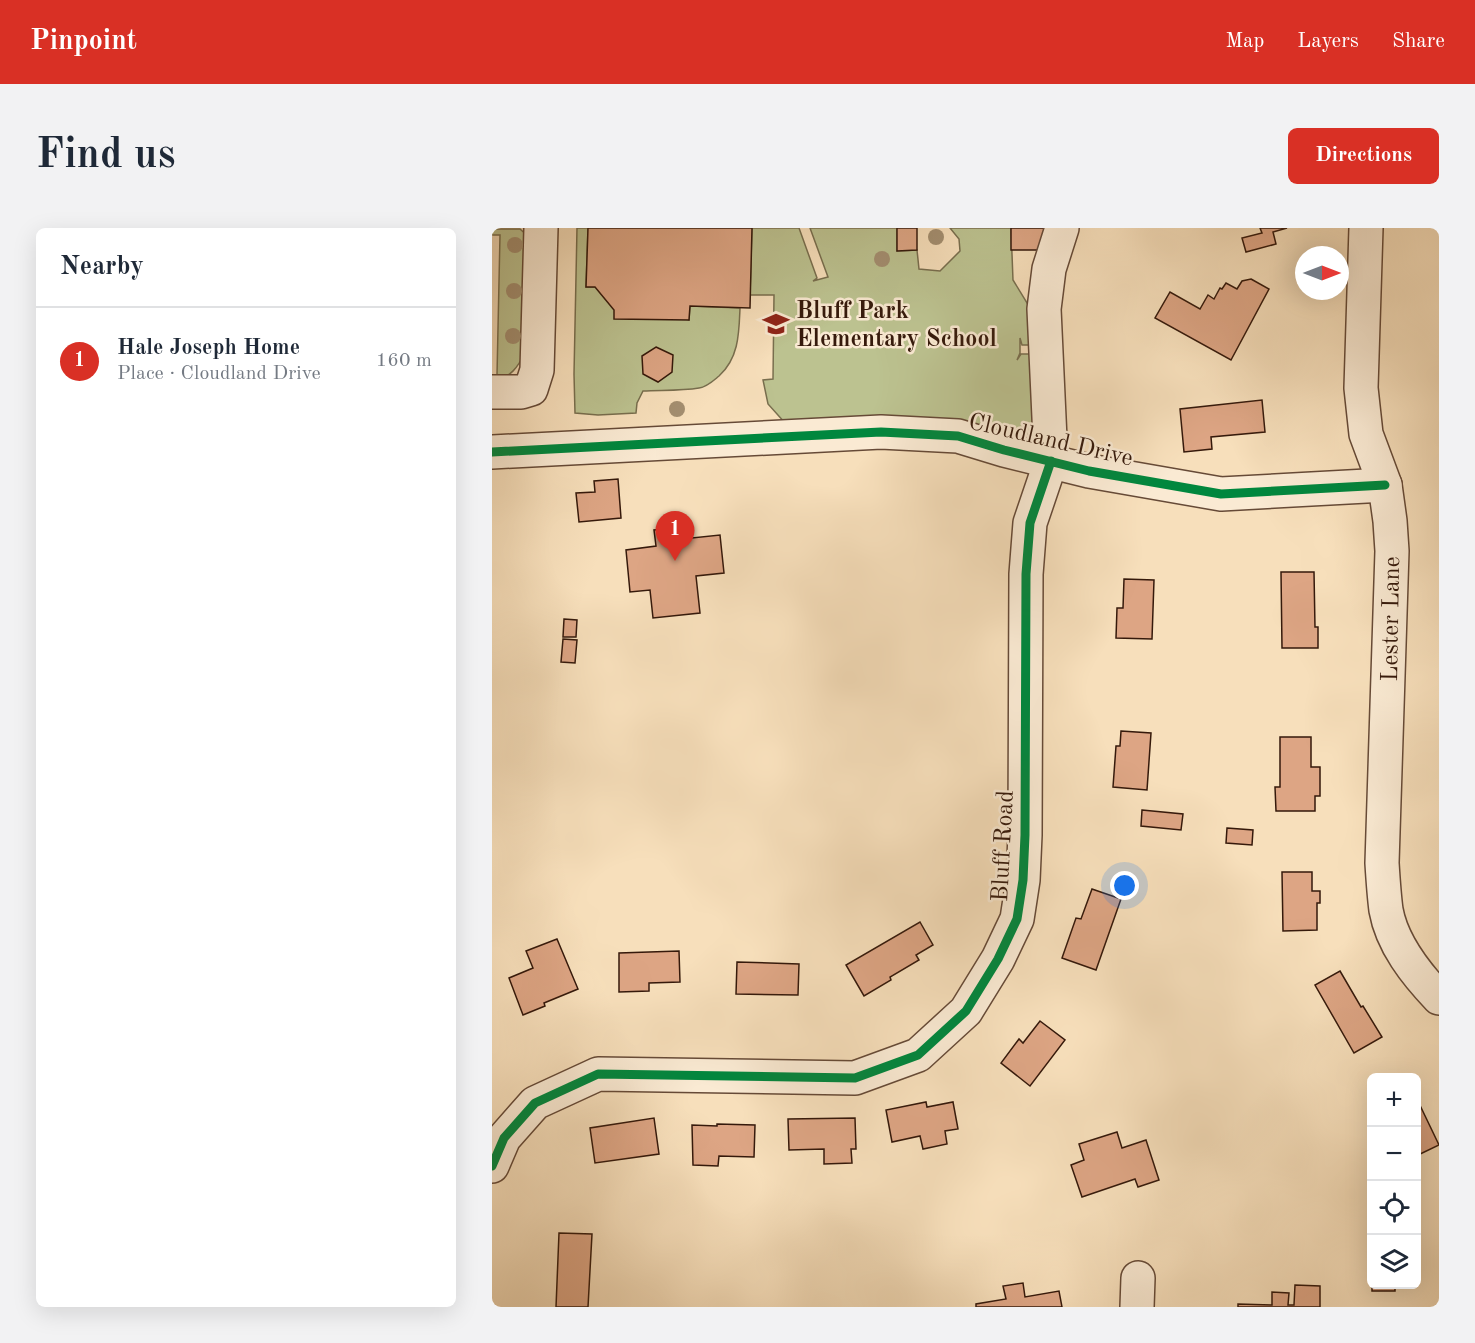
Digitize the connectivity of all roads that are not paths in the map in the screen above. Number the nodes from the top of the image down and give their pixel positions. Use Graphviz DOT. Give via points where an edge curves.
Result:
graph roads {
  1 [pos="542,228"];
  2 [pos="1062,228"];
  3 [pos="1366,228"];
  4 [pos="492,392"];
  5 [pos="492,452"];
  6 [pos="1051,461"];
  7 [pos="1385,485"];
  8 [pos="1439,998"];
  9 [pos="492,1167"];
  1 -- 4 [label="street" via="537,370 531,388"];
  2 -- 6 [label="street" via="1049,269 1044,309"];
  3 -- 7 [label="street, Lester Lane" via="1361,388 1366,434"];
  5 -- 6 [label="street, Cloudland Drive" via="880,432 958,436"];
  6 -- 7 [label="street, Cloudland Drive" via="1221,494"];
  6 -- 9 [label="street, Bluff Road" via="1030,523 1026,573 1022,890 1017,919 966,1011 918,1055 855,1078 598,1074 535,1103 504,1138"];
  7 -- 8 [label="street, Lester Lane" via="1392,551 1382,863 1386,911 1404,954"];
}
